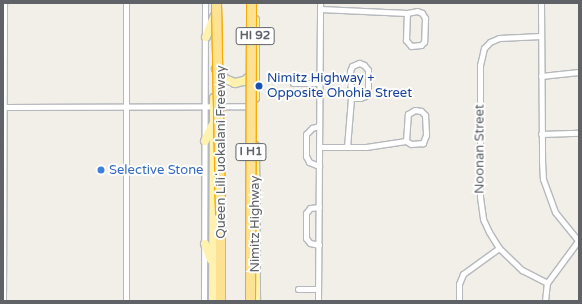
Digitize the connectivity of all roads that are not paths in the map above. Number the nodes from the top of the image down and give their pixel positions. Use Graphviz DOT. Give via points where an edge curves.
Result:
graph roads {
  1 [pos="4,3"];
  2 [pos="126,3"];
  3 [pos="205,3"];
  4 [pos="215,3"];
  5 [pos="221,3"];
  6 [pos="251,3"];
  7 [pos="255,3"];
  8 [pos="541,3"];
  9 [pos="320,6"];
  10 [pos="407,13"];
  11 [pos="214,17"];
  12 [pos="206,36"];
  13 [pos="541,36"];
  14 [pos="214,59"];
  15 [pos="256,68"];
  16 [pos="579,72"];
  17 [pos="541,76"];
  18 [pos="319,82"];
  19 [pos="293,83"];
  20 [pos="350,98"];
  21 [pos="210,106"];
  22 [pos="255,106"];
  23 [pos="4,107"];
  24 [pos="126,107"];
  25 [pos="214,124"];
  26 [pos="319,126"];
  27 [pos="579,133"];
  28 [pos="542,134"];
  29 [pos="206,141"];
  30 [pos="406,141"];
  31 [pos="319,147"];
  32 [pos="347,147"];
  33 [pos="319,166"];
  34 [pos="319,207"];
  35 [pos="220,212"];
  36 [pos="579,241"];
  37 [pos="205,244"];
  38 [pos="319,245"];
  39 [pos="499,248"];
  40 [pos="213,264"];
  41 [pos="547,283"];
  42 [pos="298,289"];
  43 [pos="318,289"];
  44 [pos="3,301"];
  45 [pos="126,301"];
  46 [pos="204,301"];
  47 [pos="213,301"];
  48 [pos="220,301"];
  49 [pos="250,301"];
  50 [pos="256,301"];
  51 [pos="318,301"];
  52 [pos="458,301"];
  53 [pos="544,301"];
  1 -- 23 [label="street"];
  2 -- 24 [label="street"];
  3 -- 12 [label="street"];
  4 -- 11 [label="main road"];
  4 -- 35 [label="highway, bridge"];
  5 -- 35 [label="highway, Queen Liliʻuokalani Freeway / I H1, bridge"];
  6 -- 49 [label="highway, I H1, bridge"];
  7 -- 15 [label="main road, Nimitz Highway / HI 92"];
  8 -- 13 [label="street"];
  9 -- 10 [label="street"];
  9 -- 18 [label="street"];
  10 -- 10 [label="street" via="417,11 425,18 424,42 421,45 411,46 406,40"];
  11 -- 12 [label="main road"];
  11 -- 14 [label="main road"];
  12 -- 21 [label="street"];
  13 -- 17 [label="street"];
  13 -- 39 [label="street, Noonan Street" via="499,38 484,48 481,56 480,197 483,219"];
  14 -- 15 [label="main road" via="220,75 230,82 244,81"];
  14 -- 21 [label="main road"];
  15 -- 22 [label="main road, Nimitz Highway / HI 92"];
  16 -- 17 [label="street"];
  17 -- 28 [label="street"];
  18 -- 19 [label="street"];
  18 -- 26 [label="street"];
  20 -- 20 [label="street" via="350,72 352,66 359,63 368,70 368,92 360,98"];
  20 -- 32 [label="street"];
  21 -- 22 [label="street"];
  21 -- 24 [label="street"];
  21 -- 25 [label="main road"];
  21 -- 29 [label="street"];
  22 -- 50 [label="main road, Nimitz Highway / HI 92"];
  23 -- 24 [label="street"];
  23 -- 44 [label="street"];
  24 -- 45 [label="street"];
  25 -- 29 [label="main road"];
  25 -- 40 [label="main road"];
  26 -- 31 [label="street"];
  26 -- 33 [label="street" via="306,134 306,156 309,162"];
  27 -- 28 [label="street"];
  28 -- 36 [label="street" via="545,188 558,218"];
  29 -- 37 [label="street"];
  30 -- 30 [label="street" via="408,114 415,110 422,111 425,115 426,135 423,143 411,144"];
  30 -- 32 [label="street"];
  31 -- 32 [label="street"];
  31 -- 33 [label="street"];
  33 -- 34 [label="street"];
  34 -- 38 [label="street"];
  34 -- 38 [label="street" via="310,208 306,214 306,238"];
  35 -- 48 [label="highway, Queen Liliʻuokalani Freeway / I H1"];
  36 -- 41 [label="street"];
  37 -- 40 [label="main road"];
  37 -- 46 [label="street"];
  38 -- 43 [label="street"];
  39 -- 41 [label="street, Noonan Street" via="522,270"];
  39 -- 52 [label="street" via="463,274 459,284"];
  40 -- 47 [label="main road"];
  41 -- 53 [label="street"];
  42 -- 43 [label="street"];
  43 -- 51 [label="street"];
}
